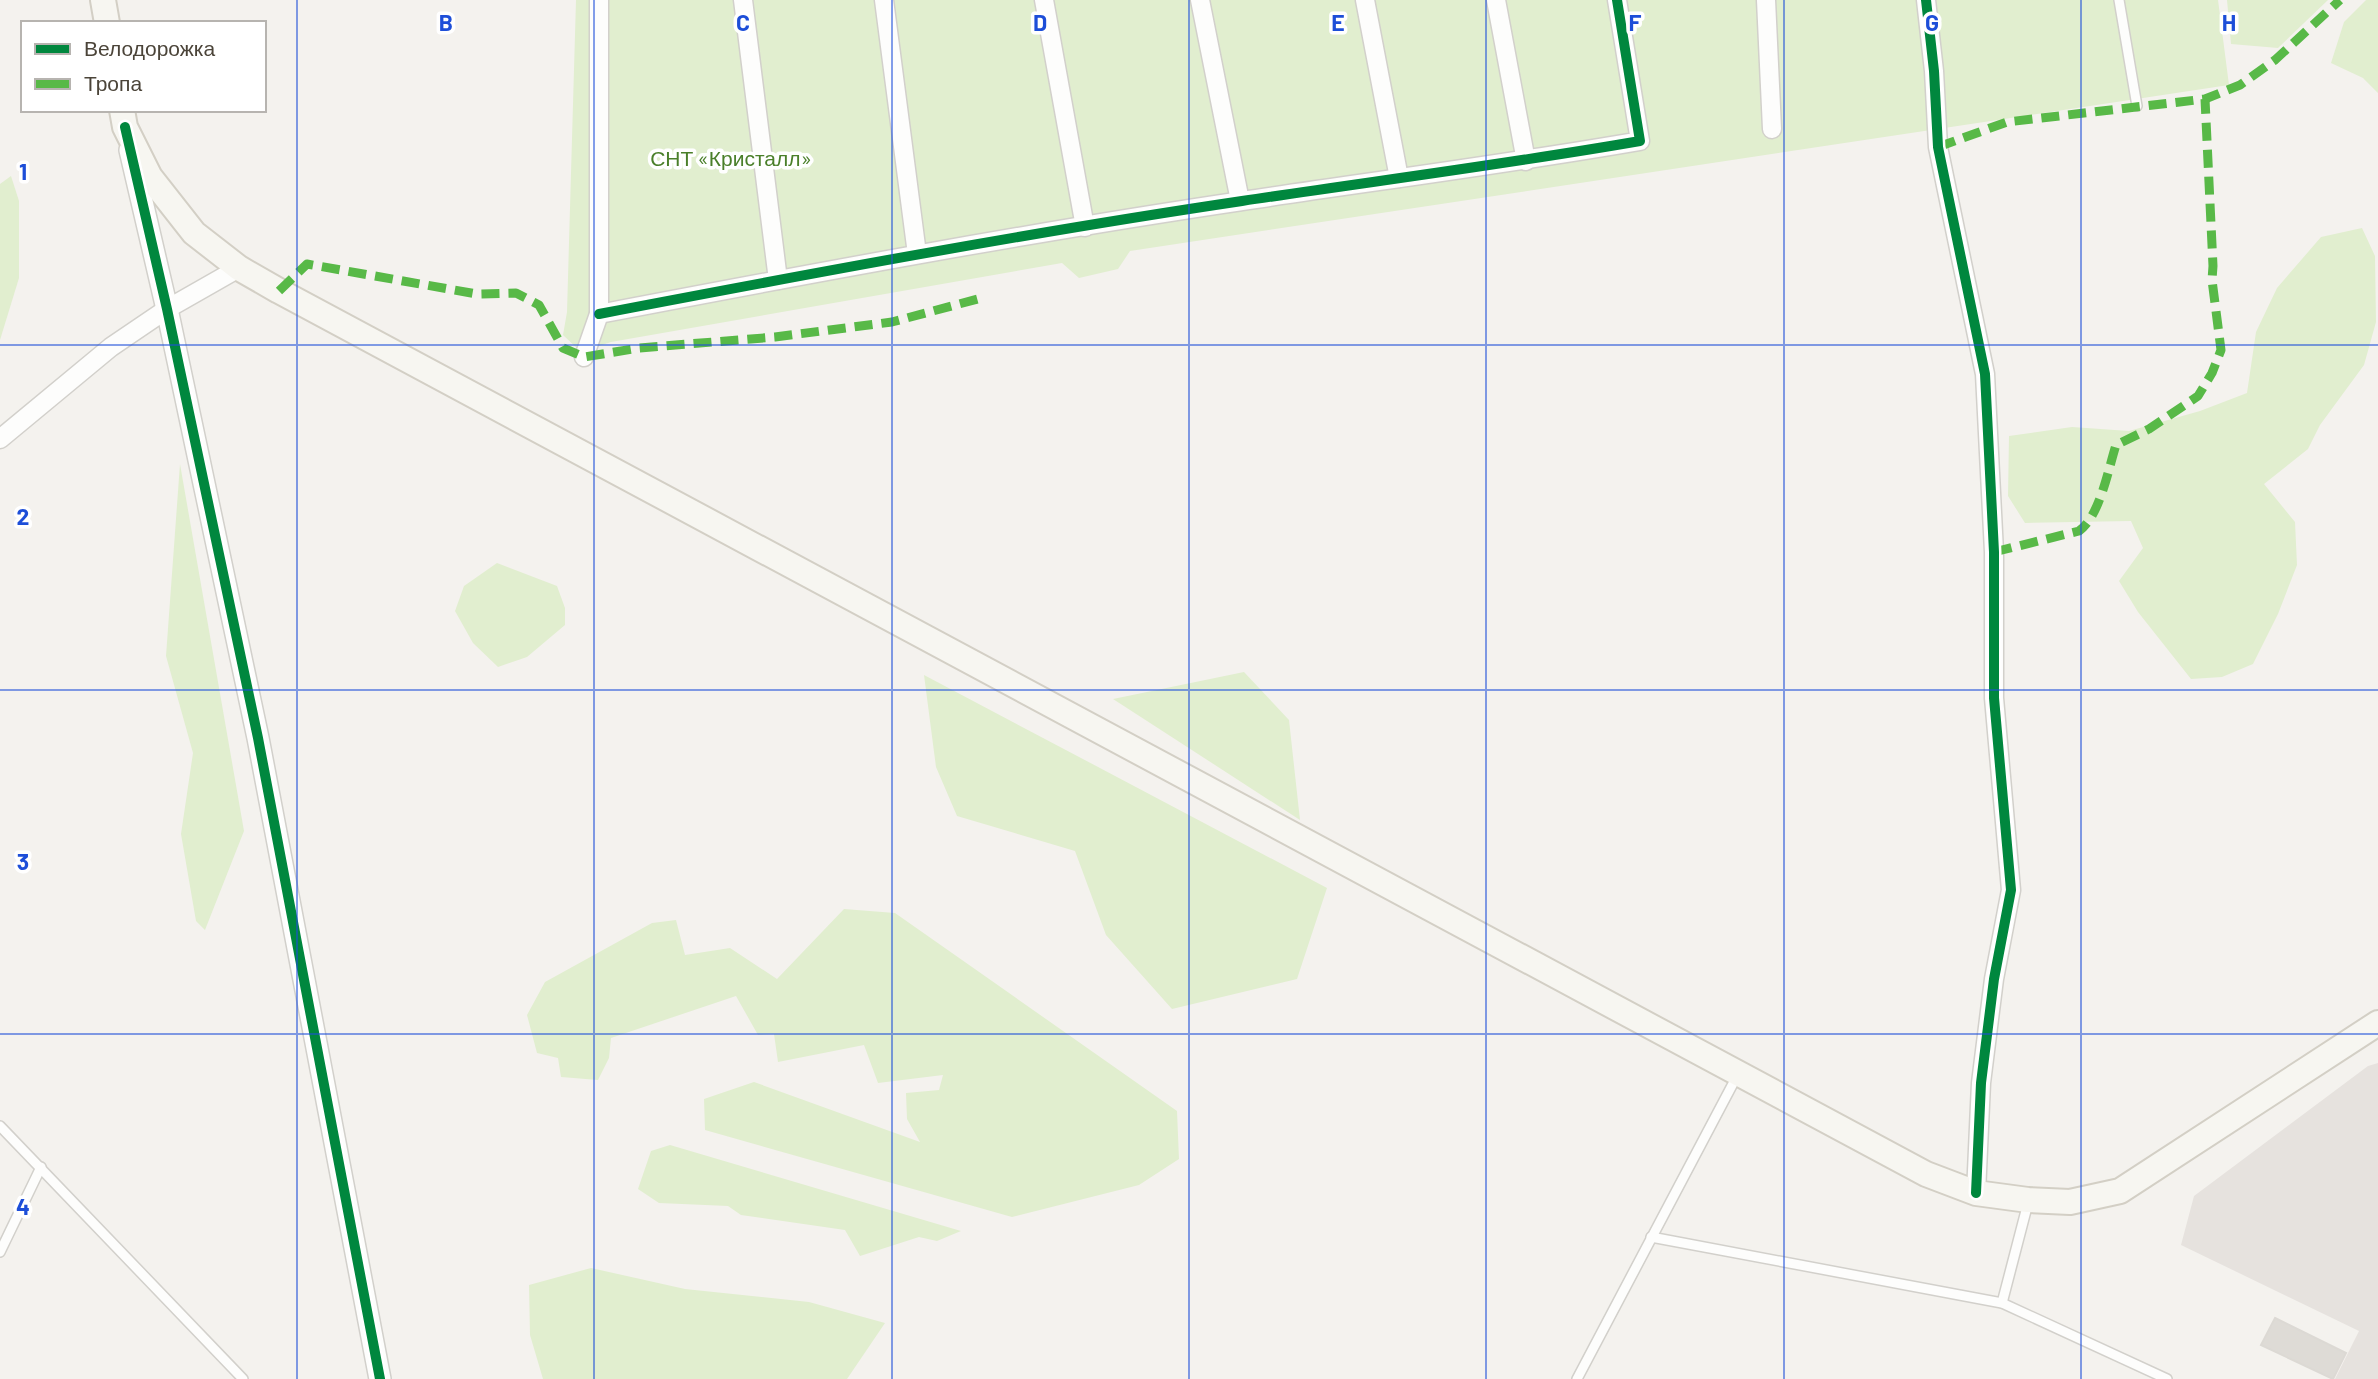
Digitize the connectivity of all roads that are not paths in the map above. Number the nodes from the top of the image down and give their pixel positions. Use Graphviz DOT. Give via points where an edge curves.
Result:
graph roads {
  1 [pos="103,0"];
  2 [pos="599,0"];
  3 [pos="743,0"];
  4 [pos="884,0"];
  5 [pos="1044,0"];
  6 [pos="1200,0"];
  7 [pos="1365,0"];
  8 [pos="1496,0"];
  9 [pos="1617,0"];
  10 [pos="1766,0"];
  11 [pos="1926,0"];
  12 [pos="2119,0"];
  13 [pos="107,21"];
  14 [pos="2137,106"];
  15 [pos="123,118"];
  16 [pos="1772,130"];
  17 [pos="1526,161"];
  18 [pos="1399,178"];
  19 [pos="1240,201"];
  20 [pos="1085,227"];
  21 [pos="917,254"];
  22 [pos="239,268"];
  23 [pos="778,280"];
  24 [pos="167,309"];
  25 [pos="599,314"];
  26 [pos="584,357"];
  27 [pos="0,439"];
  28 [pos="2378,1023"];
  29 [pos="1738,1074"];
  30 [pos="0,1126"];
  31 [pos="41,1167"];
  32 [pos="1976,1193"];
  33 [pos="2028,1200"];
  34 [pos="1651,1237"];
  35 [pos="0,1252"];
  36 [pos="2002,1303"];
  37 [pos="243,1379"];
  38 [pos="380,1379"];
  39 [pos="1577,1379"];
  40 [pos="2167,1379"];
  1 -- 13 [label="main road"];
  2 -- 25 [label="street"];
  3 -- 23 [label="street"];
  4 -- 21 [label="street"];
  5 -- 20 [label="street"];
  6 -- 19 [label="street"];
  7 -- 18 [label="street"];
  8 -- 17 [label="street"];
  9 -- 17 [label="street" via="1640,141"];
  10 -- 16 [label="street"];
  11 -- 32 [label="street" via="1938,147 1985,374 1994,552 1994,698 2011,890 1980,1083"];
  12 -- 14 [label="lane"];
  15 -- 22 [label="main road" via="150,177 194,233"];
  15 -- 24 [label="street"];
  17 -- 18 [label="street"];
  18 -- 19 [label="street"];
  19 -- 20 [label="street"];
  20 -- 21 [label="street"];
  21 -- 23 [label="street"];
  22 -- 24 [label="street"];
  22 -- 29 [label="main road"];
  23 -- 25 [label="street"];
  24 -- 27 [label="street" via="111,347"];
  24 -- 38 [label="street" via="258,738"];
  25 -- 26 [label="street"];
  28 -- 33 [label="main road" via="2120,1191 2070,1202"];
  29 -- 32 [label="main road" via="1926,1174"];
  29 -- 34 [label="lane"];
  30 -- 31 [label="lane"];
  31 -- 35 [label="lane"];
  31 -- 37 [label="lane"];
  32 -- 33 [label="main road"];
  33 -- 36 [label="lane"];
  34 -- 36 [label="lane"];
  34 -- 39 [label="lane"];
  36 -- 40 [label="lane"];
}
